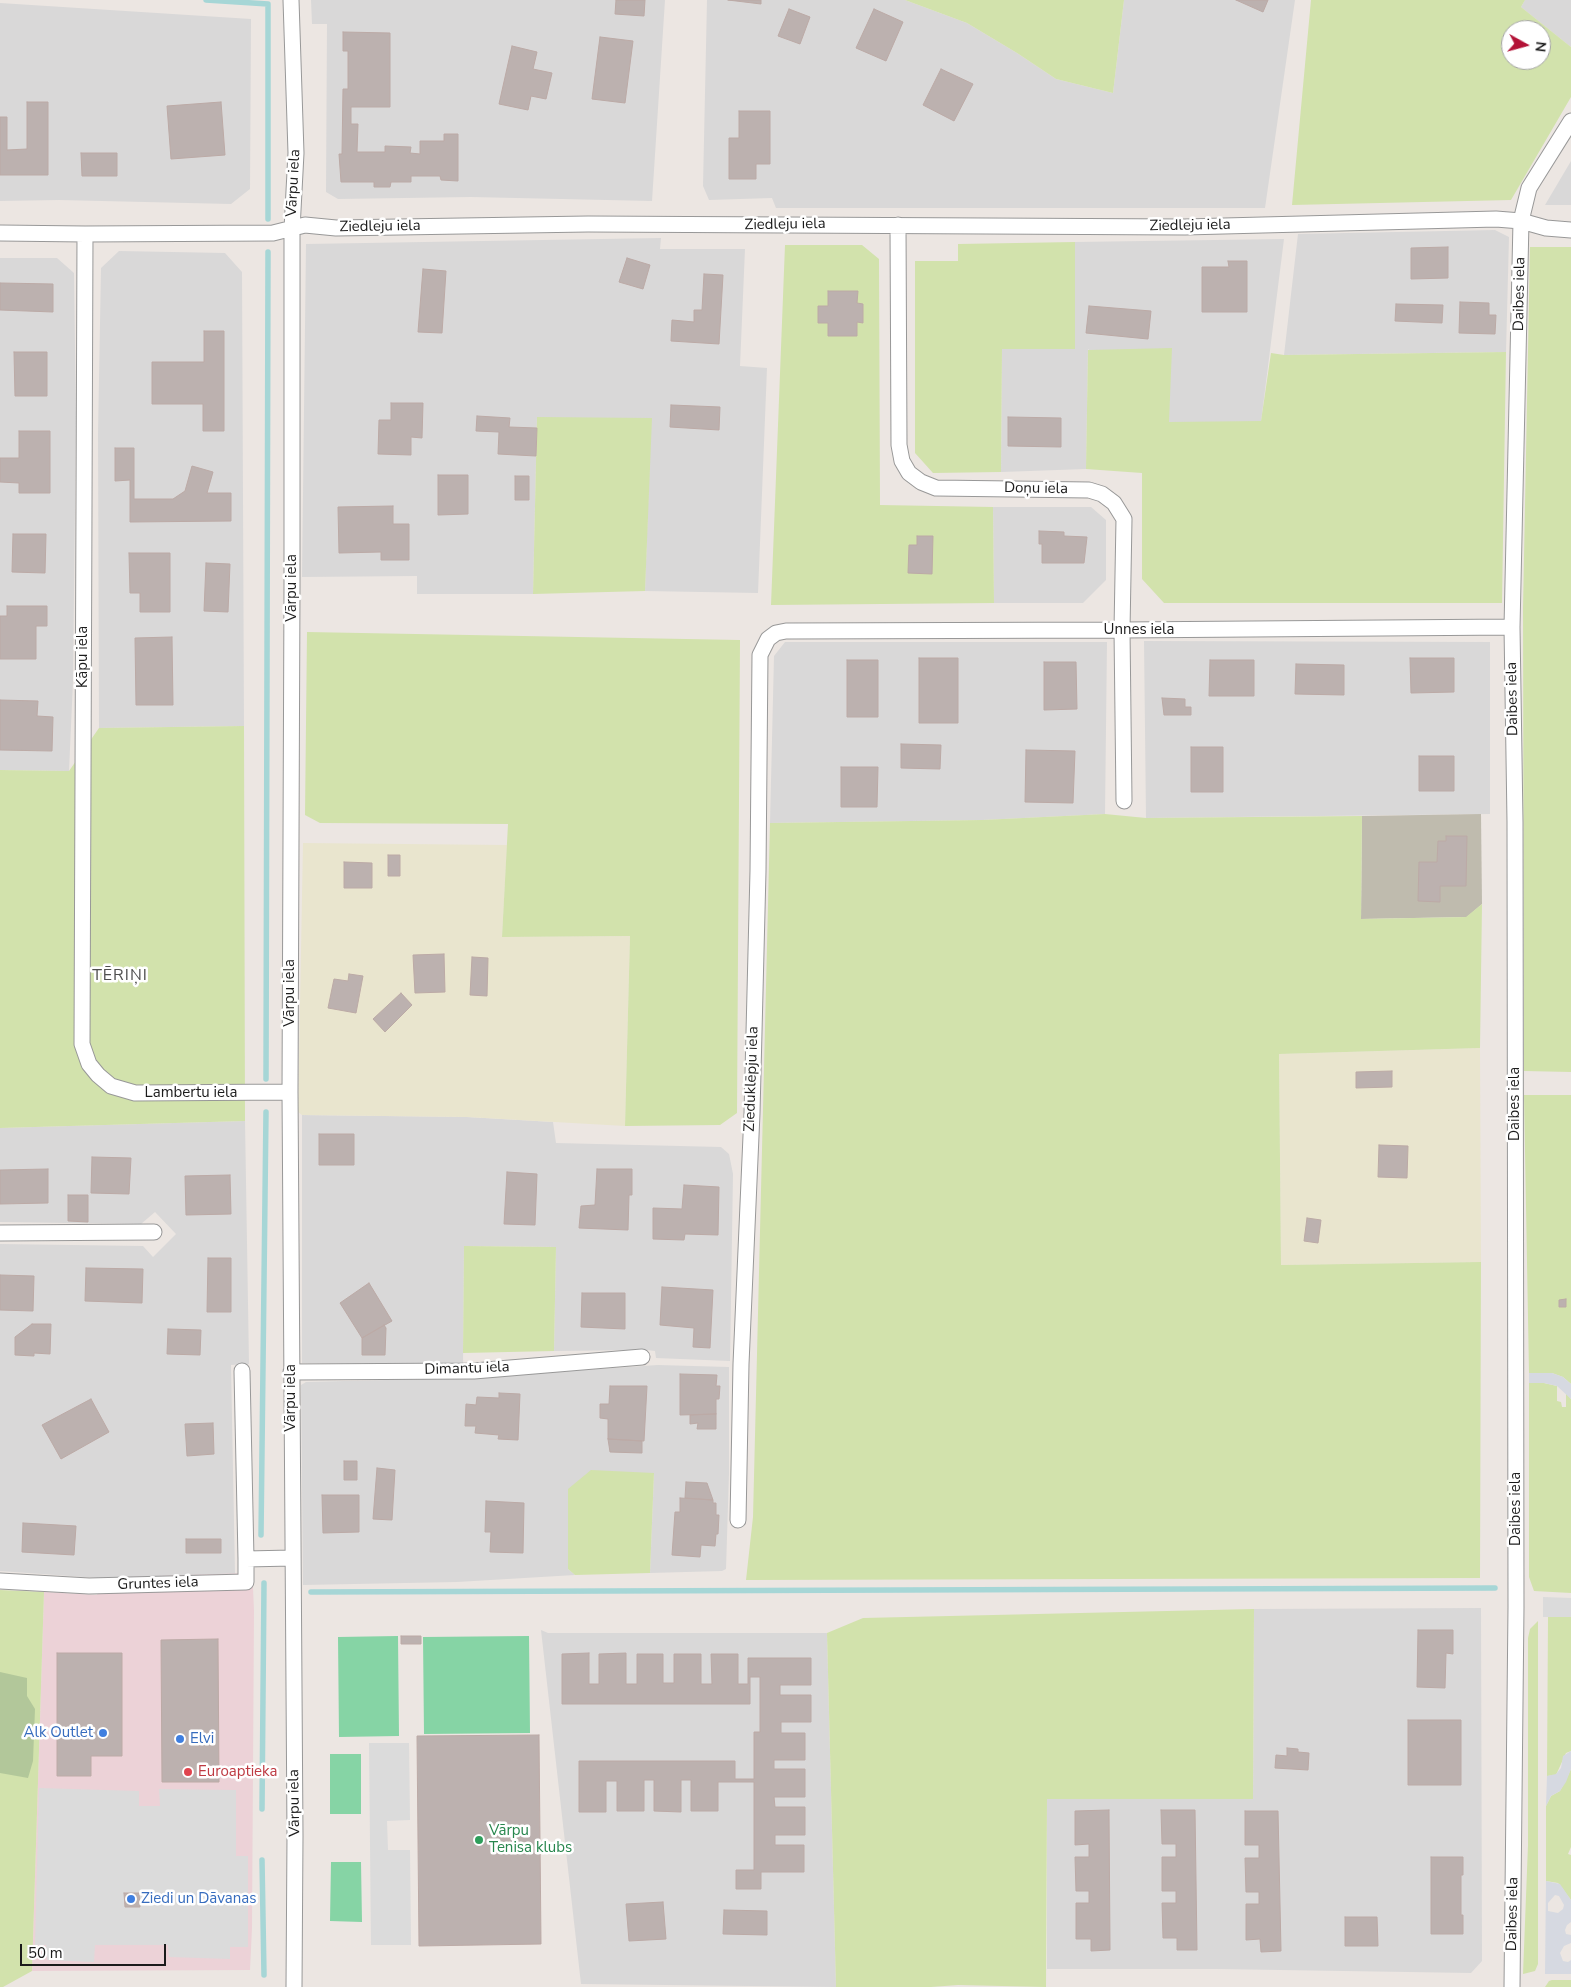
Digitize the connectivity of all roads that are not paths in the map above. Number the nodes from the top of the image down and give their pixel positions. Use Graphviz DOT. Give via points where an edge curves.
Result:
graph roads {
  1 [pos="291,0"];
  2 [pos="1571,120"];
  3 [pos="1521,221"];
  4 [pos="898,224"];
  5 [pos="292,230"];
  6 [pos="1571,230"];
  7 [pos="0,232"];
  8 [pos="85,234"];
  9 [pos="1512,626"];
  10 [pos="1122,630"];
  11 [pos="768,639"];
  12 [pos="1124,801"];
  13 [pos="98,1075"];
  14 [pos="290,1092"];
  15 [pos="154,1232"];
  16 [pos="0,1233"];
  17 [pos="642,1357"];
  18 [pos="242,1371"];
  19 [pos="291,1372"];
  20 [pos="738,1520"];
  21 [pos="292,1558"];
  22 [pos="246,1559"];
  23 [pos="0,1581"];
  24 [pos="294,1987"];
  25 [pos="1512,1987"];
  1 -- 5 [label="street, Vārpu iela" via="296,153"];
  2 -- 3 [label="street, Daibes iela" via="1529,188"];
  3 -- 4 [label="street, Ziedleju iela" via="1185,227"];
  3 -- 6 [label="street, Ziedleju iela"];
  3 -- 9 [label="street, Daibes iela"];
  4 -- 5 [label="street, Ziedleju iela" via="336,228 305,225"];
  4 -- 10 [label="street, Doņu iela" via="899,445 909,473 920,482 936,488 1089,490 1102,494 1114,503 1124,519"];
  5 -- 8 [label="street, Ziedleju iela" via="273,233"];
  5 -- 14 [label="street, Vārpu iela"];
  7 -- 8 [label="street, Ziedleju iela"];
  8 -- 13 [label="street, Kāpu iela" via="82,1044 89,1064"];
  9 -- 10 [label="street, Unnes iela"];
  9 -- 25 [label="street, Daibes iela" via="1516,1607"];
  10 -- 11 [label="street, Unnes iela" via="786,631"];
  10 -- 12 [label="street, Doņu iela"];
  11 -- 20 [label="street, Zieduklēpju iela" via="760,655 752,1112"];
  13 -- 14 [label="street, Lambertu iela" via="111,1086 135,1093"];
  14 -- 19 [label="street, Vārpu iela"];
  15 -- 16 [label="street"];
  17 -- 19 [label="street, Dimantu iela" via="474,1371"];
  18 -- 22 [label="street"];
  19 -- 21 [label="street, Vārpu iela"];
  21 -- 22 [label="street"];
  21 -- 24 [label="street, Vārpu iela"];
  22 -- 23 [label="street, Gruntes iela" via="246,1582 89,1586"];
}
